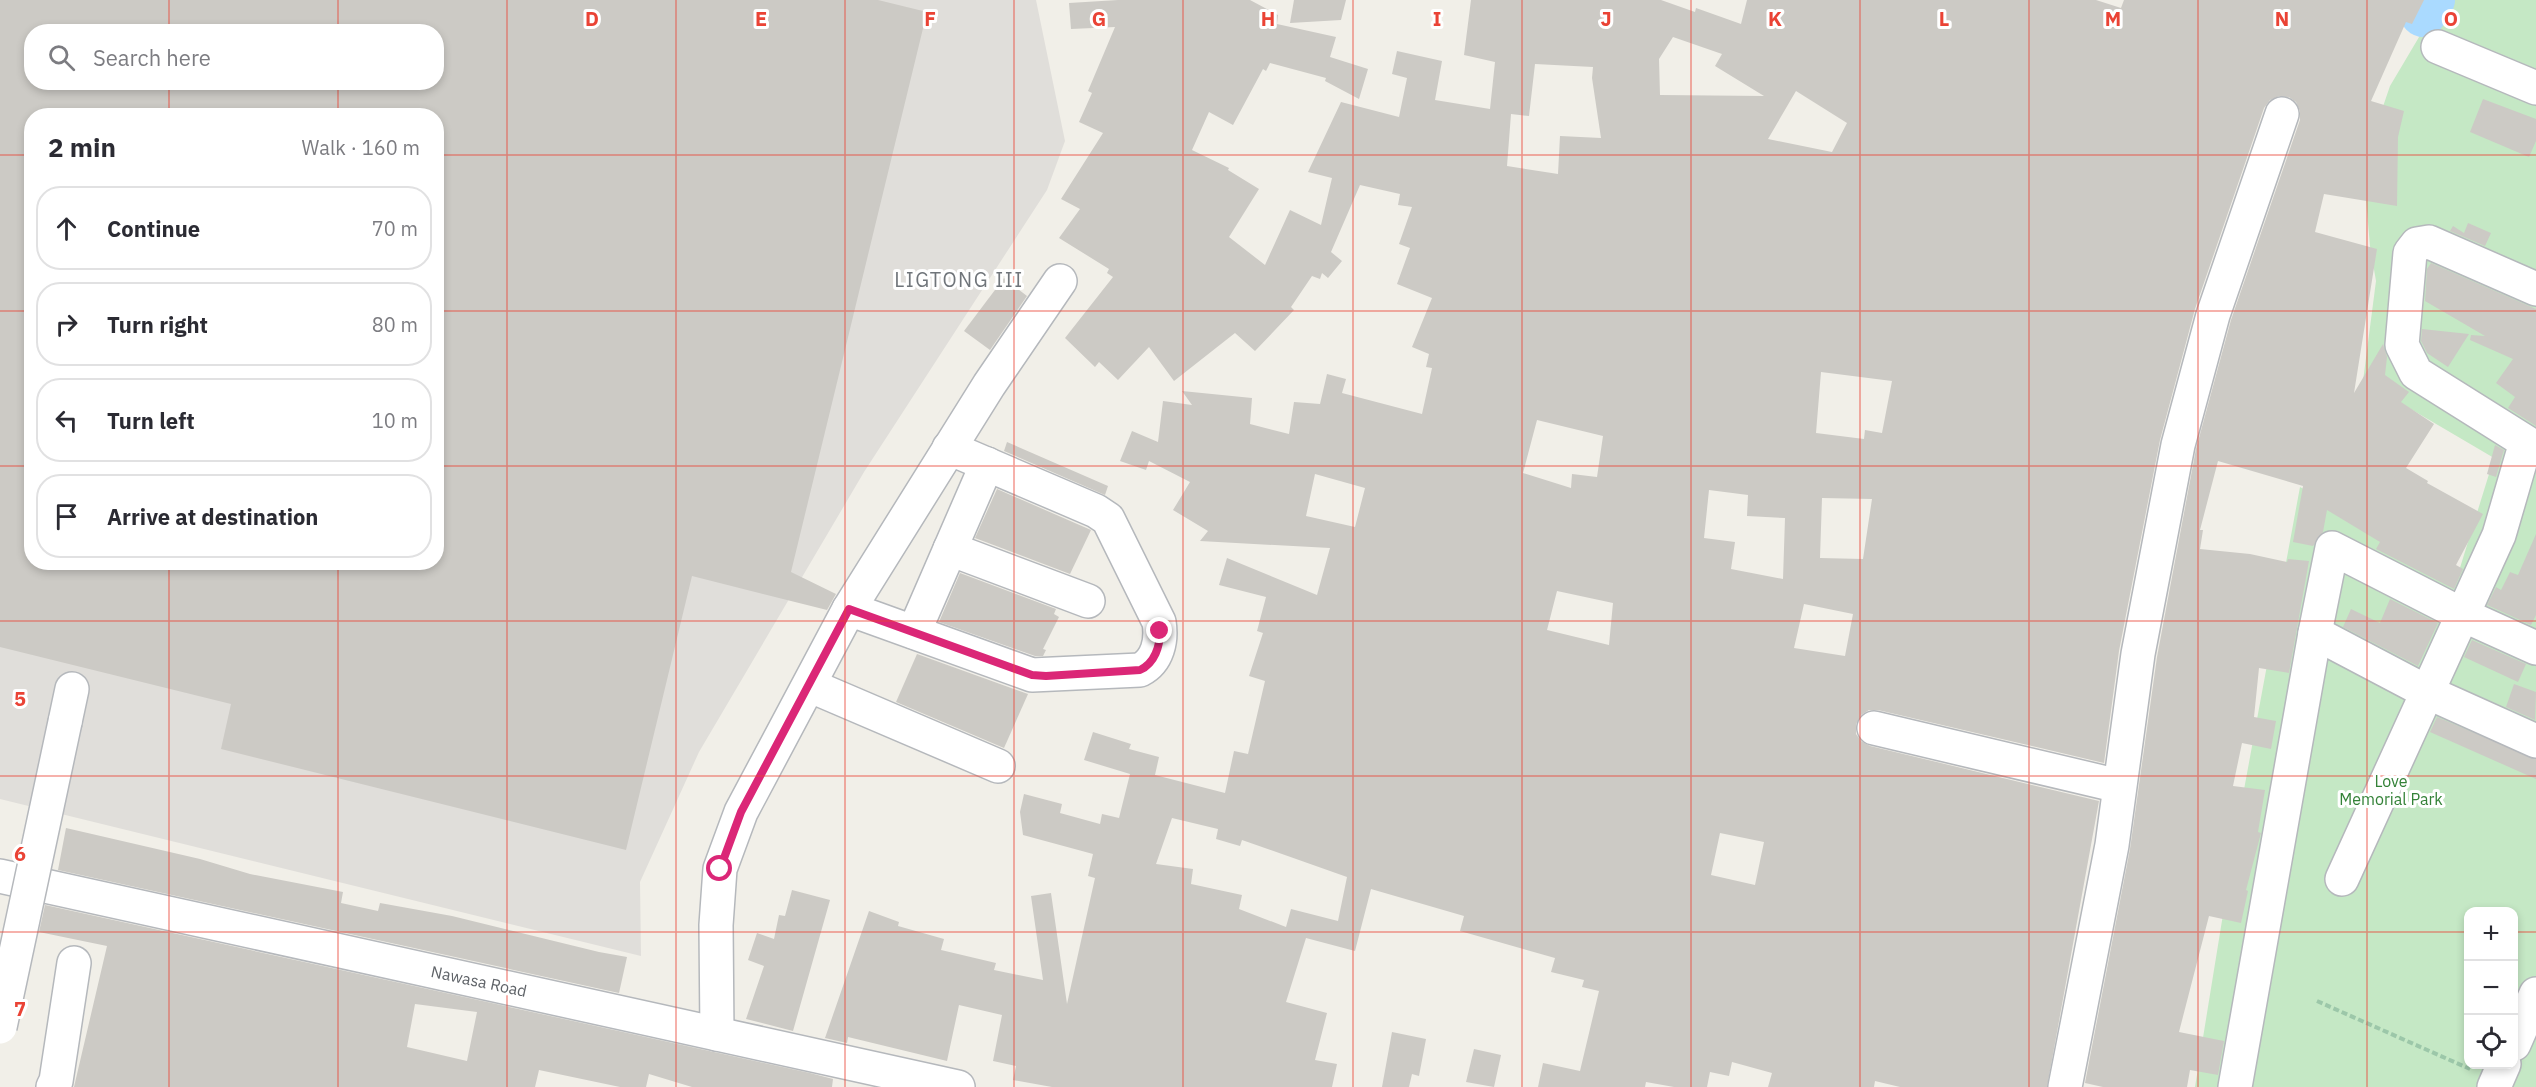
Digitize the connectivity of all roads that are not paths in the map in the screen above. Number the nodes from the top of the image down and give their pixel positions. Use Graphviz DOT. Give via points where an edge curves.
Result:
graph roads {
  1 [pos="2438,46"];
  2 [pos="2536,88"];
  3 [pos="2282,114"];
  4 [pos="1060,281"];
  5 [pos="2536,289"];
  6 [pos="949,448"];
  7 [pos="987,464"];
  8 [pos="950,549"];
  9 [pos="1088,601"];
  10 [pos="849,609"];
  11 [pos="2463,615"];
  12 [pos="914,632"];
  13 [pos="2315,633"];
  14 [pos="2536,648"];
  15 [pos="811,686"];
  16 [pos="72,689"];
  17 [pos="2427,692"];
  18 [pos="1874,728"];
  19 [pos="2536,741"];
  20 [pos="999,766"];
  21 [pos="2119,786"];
  22 [pos="0,876"];
  23 [pos="2342,879"];
  24 [pos="74,963"];
  25 [pos="2536,994"];
  26 [pos="0,1027"];
  27 [pos="717,1034"];
  28 [pos="2518,1035"];
  29 [pos="53,1087"];
  30 [pos="958,1087"];
  31 [pos="2066,1087"];
  32 [pos="2235,1087"];
  1 -- 2 [label="street"];
  3 -- 21 [label="street" via="2213,315 2178,445 2138,654"];
  4 -- 6 [label="street"];
  5 -- 11 [label="street" via="2429,242 2417,244 2410,253 2402,345 2416,374 2526,442 2499,535"];
  6 -- 7 [label="street"];
  6 -- 10 [label="street"];
  7 -- 8 [label="street"];
  7 -- 12 [label="street" via="1108,519 1159,622 1160,637 1154,658 1140,670 1032,675"];
  8 -- 9 [label="street"];
  8 -- 12 [label="street"];
  10 -- 12 [label="street"];
  10 -- 15 [label="street"];
  11 -- 13 [label="street" via="2332,548"];
  11 -- 14 [label="street"];
  11 -- 17 [label="street"];
  13 -- 17 [label="street"];
  13 -- 32 [label="street"];
  15 -- 20 [label="street"];
  15 -- 27 [label="street" via="741,812 720,869"];
  16 -- 26 [label="street, bridge"];
  17 -- 19 [label="street"];
  17 -- 23 [label="street"];
  18 -- 21 [label="street"];
  21 -- 31 [label="street" via="2112,845"];
  22 -- 27 [label="street, Nawasa Road"];
  24 -- 29 [label="street"];
  25 -- 28 [label="street"];
  27 -- 30 [label="street, Nawasa Road"];
}
